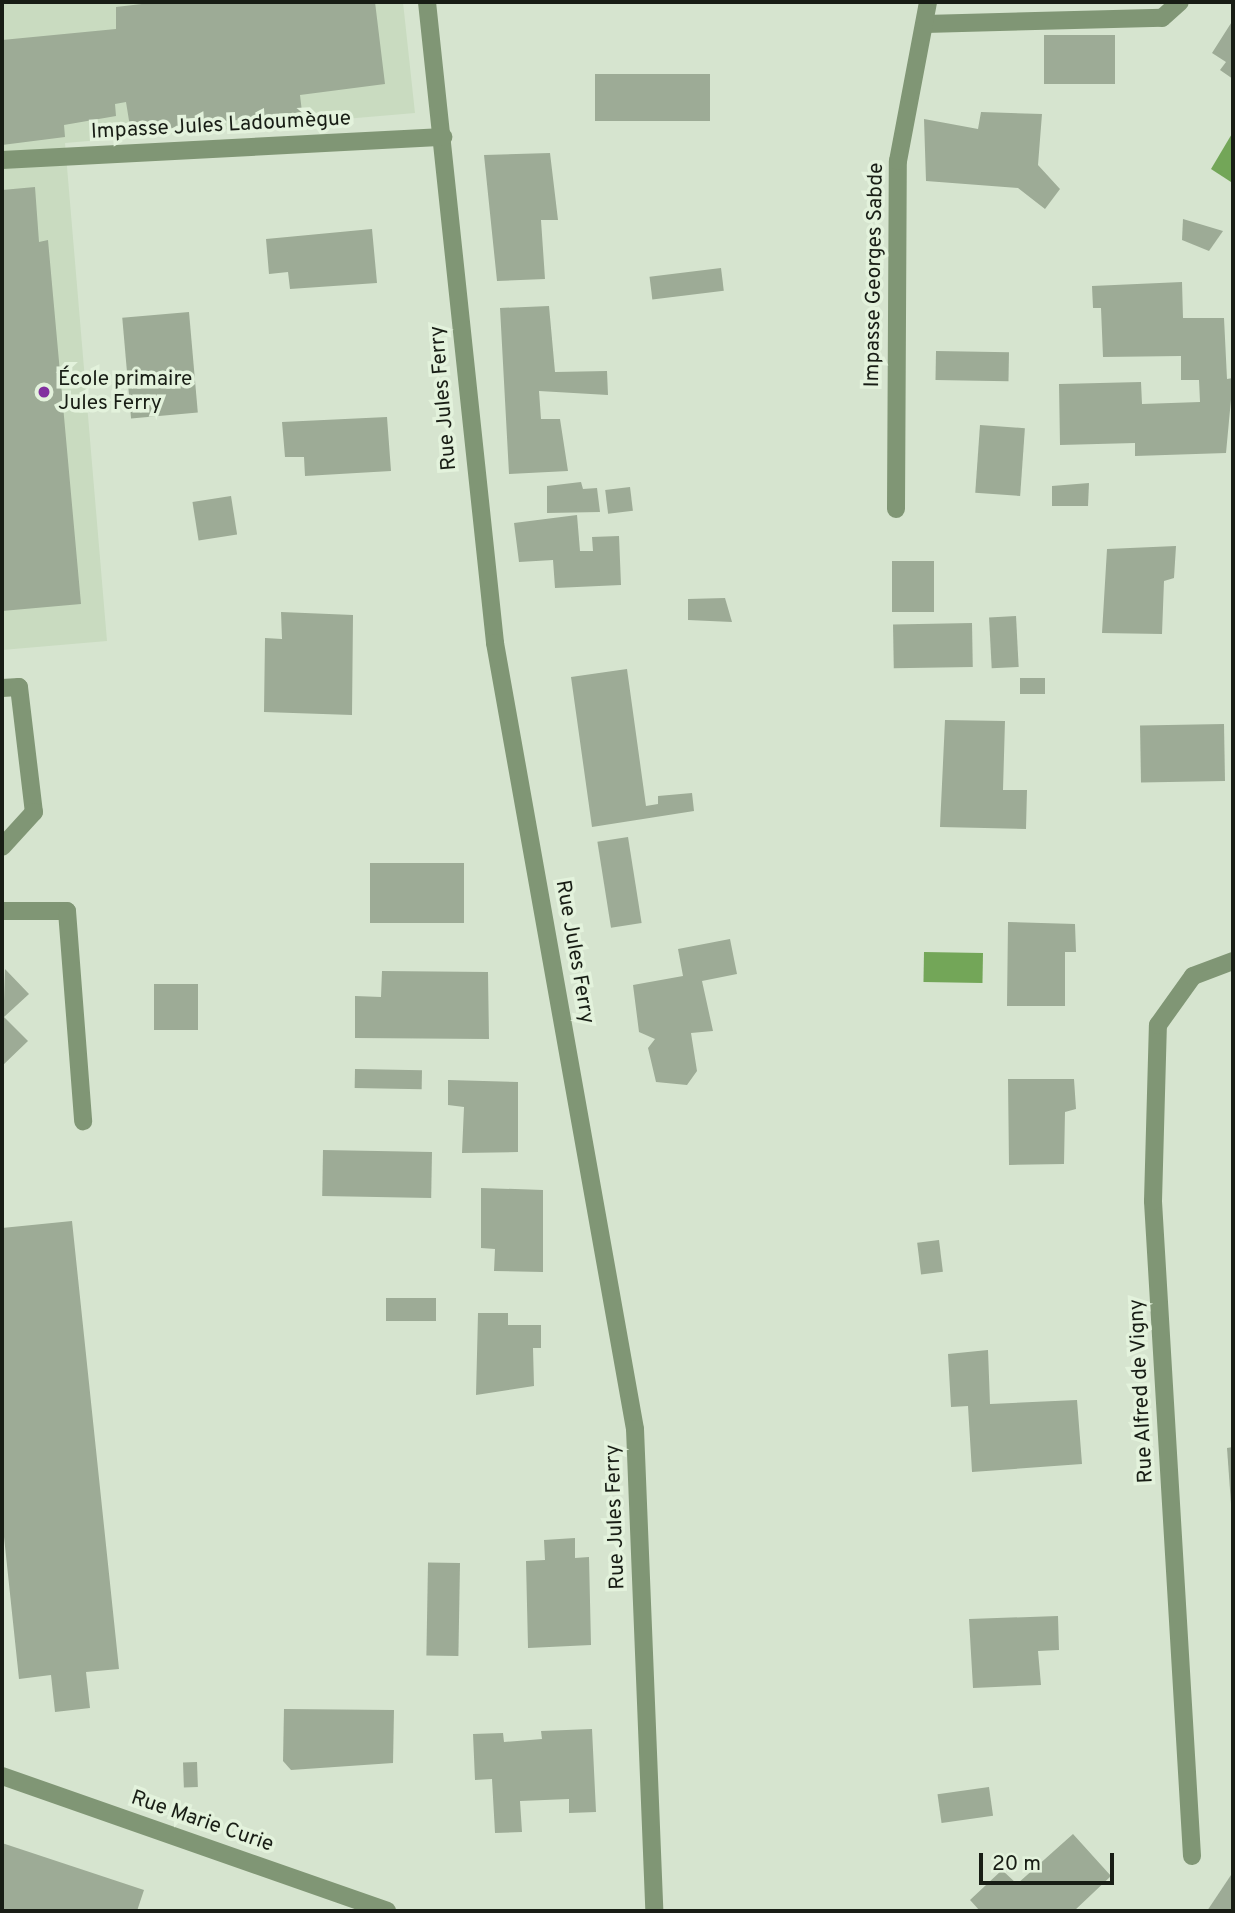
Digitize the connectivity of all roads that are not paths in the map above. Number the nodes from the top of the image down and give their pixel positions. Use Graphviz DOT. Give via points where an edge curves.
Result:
graph roads {
  1 [pos="427,2"];
  2 [pos="928,2"];
  3 [pos="1180,2"];
  4 [pos="925,24"];
  5 [pos="443,137"];
  6 [pos="2,160"];
  7 [pos="896,509"];
  8 [pos="2,688"];
  9 [pos="2,847"];
  10 [pos="2,911"];
  11 [pos="1233,961"];
  12 [pos="83,1121"];
  13 [pos="2,1776"];
  14 [pos="1192,1856"];
  15 [pos="387,1911"];
  16 [pos="654,1911"];
  1 -- 5 [label="street, Rue Jules Ferry"];
  2 -- 4 [label="street, Impasse Georges Sabde"];
  3 -- 4 [label="street" via="1162,18"];
  4 -- 7 [label="street, Impasse Georges Sabde" via="898,162"];
  5 -- 6 [label="street, Impasse Jules Ladoumègue"];
  5 -- 16 [label="street, Rue Jules Ferry" via="495,643 635,1429"];
  8 -- 9 [label="street" via="19,687 34,812"];
  10 -- 12 [label="street" via="67,911"];
  11 -- 14 [label="street, Rue Alfred de Vigny" via="1193,976 1158,1025 1153,1201"];
  13 -- 15 [label="street, Rue Marie Curie"];
}
